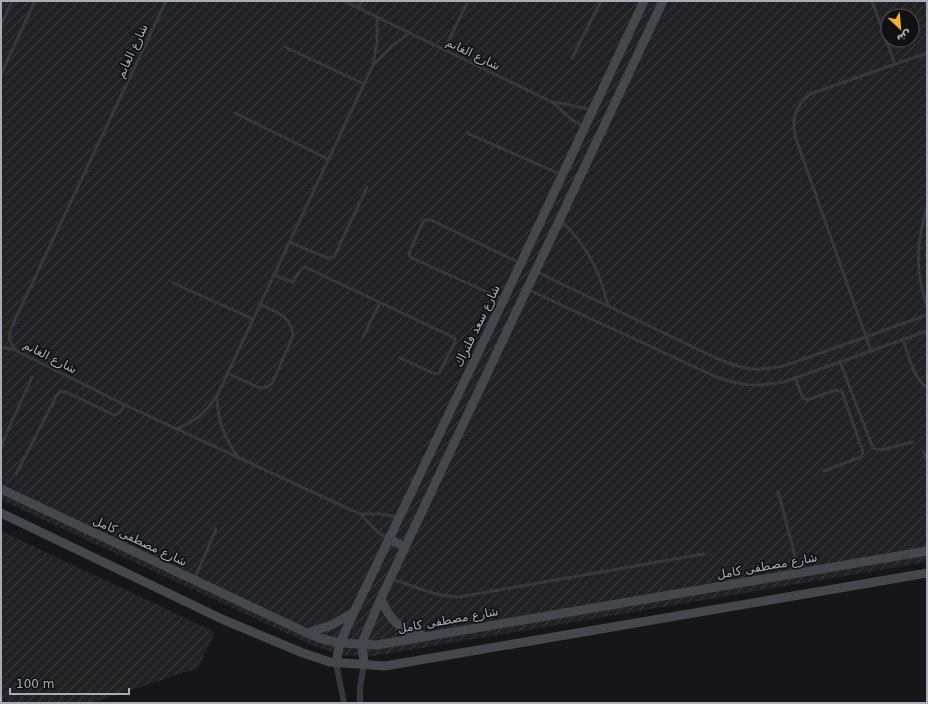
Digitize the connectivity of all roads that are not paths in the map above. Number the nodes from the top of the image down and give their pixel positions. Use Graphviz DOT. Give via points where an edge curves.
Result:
graph roads {
  1 [pos="12,1"];
  2 [pos="35,1"];
  3 [pos="166,1"];
  4 [pos="344,1"];
  5 [pos="362,1"];
  6 [pos="468,1"];
  7 [pos="601,1"];
  8 [pos="644,1"];
  9 [pos="663,1"];
  10 [pos="872,1"];
  11 [pos="358,8"];
  12 [pos="377,17"];
  13 [pos="1,25"];
  14 [pos="409,33"];
  15 [pos="285,47"];
  16 [pos="444,50"];
  17 [pos="927,53"];
  18 [pos="572,58"];
  19 [pos="895,64"];
  20 [pos="373,65"];
  21 [pos="1,74"];
  22 [pos="364,84"];
  23 [pos="552,102"];
  24 [pos="592,111"];
  25 [pos="235,113"];
  26 [pos="608,117"];
  27 [pos="584,127"];
  28 [pos="467,133"];
  29 [pos="601,133"];
  30 [pos="328,159"];
  31 [pos="562,175"];
  32 [pos="367,187"];
  33 [pos="927,208"];
  34 [pos="560,219"];
  35 [pos="289,242"];
  36 [pos="520,263"];
  37 [pos="535,271"];
  38 [pos="273,275"];
  39 [pos="512,282"];
  40 [pos="173,283"];
  41 [pos="527,289"];
  42 [pos="503,300"];
  43 [pos="380,303"];
  44 [pos="260,304"];
  45 [pos="608,306"];
  46 [pos="927,306"];
  47 [pos="927,315"];
  48 [pos="253,319"];
  49 [pos="927,331"];
  50 [pos="866,337"];
  51 [pos="363,338"];
  52 [pos="903,340"];
  53 [pos="1,347"];
  54 [pos="15,350"];
  55 [pos="871,351"];
  56 [pos="400,358"];
  57 [pos="840,362"];
  58 [pos="227,373"];
  59 [pos="32,377"];
  60 [pos="795,378"];
  61 [pos="927,387"];
  62 [pos="217,396"];
  63 [pos="125,405"];
  64 [pos="176,429"];
  65 [pos="912,442"];
  66 [pos="1,446"];
  67 [pos="924,452"];
  68 [pos="239,458"];
  69 [pos="927,460"];
  70 [pos="824,471"];
  71 [pos="16,474"];
  72 [pos="1,489"];
  73 [pos="778,491"];
  74 [pos="1,513"];
  75 [pos="360,514"];
  76 [pos="399,518"];
  77 [pos="416,525"];
  78 [pos="216,529"];
  79 [pos="389,539"];
  80 [pos="405,548"];
  81 [pos="927,551"];
  82 [pos="703,554"];
  83 [pos="800,573"];
  84 [pos="927,573"];
  85 [pos="391,578"];
  86 [pos="195,580"];
  87 [pos="381,598"];
  88 [pos="354,612"];
  89 [pos="307,633"];
  90 [pos="428,636"];
  91 [pos="340,643"];
  92 [pos="362,643"];
  93 [pos="336,663"];
  94 [pos="364,664"];
  95 [pos="344,703"];
  96 [pos="360,703"];
  1 -- 13 [label="lane"];
  2 -- 21 [label="lane"];
  3 -- 54 [label="lane, شارع الغانم" via="12,326 9,334"];
  4 -- 11 [label="lane, شارع الغانم"];
  5 -- 11 [label="lane"];
  6 -- 16 [label="lane"];
  7 -- 18 [label="lane"];
  8 -- 24 [label="street, شارع سعد فلتراك"];
  9 -- 26 [label="street"];
  10 -- 19 [label="lane"];
  11 -- 12 [label="lane, شارع الغانم"];
  12 -- 14 [label="lane, شارع الغانم"];
  12 -- 20 [label="lane"];
  14 -- 16 [label="lane, شارع الغانم"];
  14 -- 20 [label="lane"];
  15 -- 22 [label="lane"];
  16 -- 23 [label="lane, شارع الغانم"];
  17 -- 19 [label="lane"];
  19 -- 50 [label="lane" via="810,94 795,114 793,127"];
  20 -- 22 [label="lane"];
  22 -- 30 [label="lane"];
  23 -- 24 [label="lane, شارع الغانم"];
  23 -- 27 [label="lane, شارع الغانم"];
  24 -- 26 [label="street"];
  24 -- 27 [label="street, شارع سعد فلتراك"];
  25 -- 30 [label="lane"];
  26 -- 29 [label="street"];
  27 -- 29 [label="street"];
  27 -- 31 [label="street, شارع سعد فلتراك"];
  28 -- 31 [label="lane"];
  29 -- 34 [label="street"];
  30 -- 35 [label="lane"];
  31 -- 36 [label="street, شارع سعد فلتراك"];
  32 -- 35 [label="lane" via="334,257 328,258"];
  33 -- 46 [label="lane" via="918,250 918,272"];
  34 -- 37 [label="street"];
  34 -- 45 [label="lane" via="592,259 602,282"];
  35 -- 38 [label="lane"];
  36 -- 37 [label="street"];
  36 -- 39 [label="street, شارع سعد فلتراك"];
  36 -- 42 [label="lane" via="431,220 423,222 409,253 410,257"];
  37 -- 41 [label="street"];
  37 -- 45 [label="lane"];
  38 -- 43 [label="lane" via="293,282 305,267"];
  38 -- 44 [label="lane"];
  39 -- 41 [label="street"];
  39 -- 42 [label="street, شارع سعد فلتراك"];
  40 -- 48 [label="lane"];
  41 -- 60 [label="lane" via="731,382 766,385"];
  41 -- 77 [label="street"];
  42 -- 76 [label="street, شارع سعد فلتراك"];
  43 -- 51 [label="lane"];
  43 -- 56 [label="lane" via="455,338 439,373 435,374"];
  44 -- 48 [label="lane"];
  44 -- 58 [label="lane" via="285,318 292,328 293,336 273,382 270,386 260,388"];
  45 -- 50 [label="lane" via="732,365 750,368 768,369 787,365"];
  47 -- 50 [label="lane"];
  48 -- 58 [label="lane"];
  49 -- 52 [label="lane"];
  50 -- 55 [label="lane"];
  52 -- 55 [label="lane"];
  52 -- 61 [label="lane" via="917,378"];
  53 -- 54 [label="lane"];
  54 -- 63 [label="lane, شارع الغانم"];
  55 -- 57 [label="lane"];
  57 -- 60 [label="lane"];
  57 -- 65 [label="lane" via="871,445 881,450"];
  58 -- 62 [label="lane"];
  59 -- 66 [label="lane"];
  60 -- 70 [label="lane" via="806,400 836,390 842,392 863,452 862,457"];
  62 -- 64 [label="lane" via="200,416"];
  62 -- 68 [label="lane" via="222,429"];
  63 -- 64 [label="lane, شارع الغانم"];
  63 -- 71 [label="lane" via="114,415 66,392 60,392"];
  64 -- 68 [label="lane, شارع الغانم"];
  67 -- 69 [label="lane"];
  68 -- 75 [label="lane, شارع الغانم"];
  72 -- 86 [label="street, شارع مصطفى كامل"];
  73 -- 83 [label="lane"];
  74 -- 93 [label="street" via="224,620 303,653"];
  75 -- 76 [label="lane, شارع الغانم" via="380,514"];
  75 -- 79 [label="lane, شارع الغانم"];
  76 -- 77 [label="street"];
  76 -- 79 [label="street, شارع سعد فلتراك"];
  77 -- 80 [label="street"];
  78 -- 86 [label="lane"];
  79 -- 80 [label="street"];
  79 -- 88 [label="street, شارع سعد فلتراك"];
  80 -- 85 [label="street"];
  81 -- 83 [label="street, شارع مصطفى كامل"];
  82 -- 85 [label="lane" via="459,597 447,597"];
  83 -- 90 [label="street, شارع مصطفى كامل"];
  84 -- 94 [label="street" via="384,666"];
  85 -- 87 [label="street"];
  86 -- 89 [label="street, شارع مصطفى كامل"];
  87 -- 90 [label="street" via="384,608 398,625 407,631"];
  87 -- 92 [label="street"];
  88 -- 89 [label="street" via="332,625"];
  88 -- 91 [label="street, شارع سعد فلتراك"];
  89 -- 91 [label="street, شارع مصطفى كامل"];
  90 -- 92 [label="street, شارع مصطفى كامل" via="377,645"];
  91 -- 92 [label="street, شارع مصطفى كامل"];
  91 -- 93 [label="street, شارع سعد فلتراك"];
  92 -- 94 [label="street"];
  93 -- 94 [label="street"];
  93 -- 95 [label="street"];
  94 -- 96 [label="street"];
}
